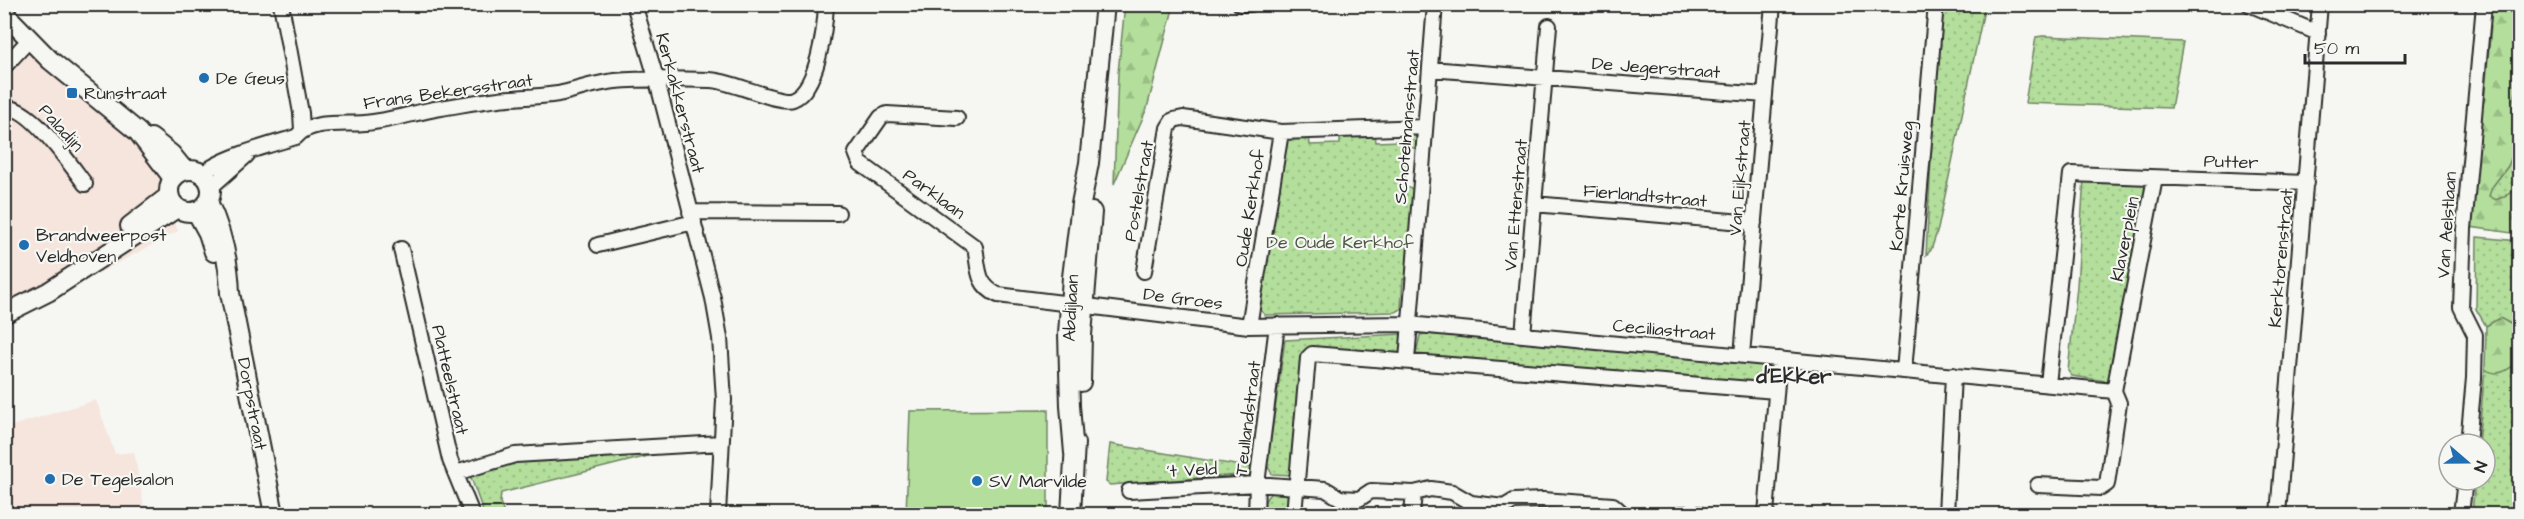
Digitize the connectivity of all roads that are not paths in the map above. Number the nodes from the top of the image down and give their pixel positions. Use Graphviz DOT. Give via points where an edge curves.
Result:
graph roads {
  1 [pos="281,4"];
  2 [pos="634,4"];
  3 [pos="826,4"];
  4 [pos="1105,4"];
  5 [pos="1240,4"];
  6 [pos="1251,4"];
  7 [pos="1435,4"];
  8 [pos="1773,4"];
  9 [pos="1936,4"];
  10 [pos="2249,4"];
  11 [pos="2320,4"];
  12 [pos="2484,4"];
  13 [pos="4,13"];
  14 [pos="1549,26"];
  15 [pos="2318,33"];
  16 [pos="29,40"];
  17 [pos="4,67"];
  18 [pos="1430,69"];
  19 [pos="1544,78"];
  20 [pos="657,81"];
  21 [pos="1765,95"];
  22 [pos="4,109"];
  23 [pos="957,118"];
  24 [pos="1425,127"];
  25 [pos="302,130"];
  26 [pos="1281,132"];
  27 [pos="179,174"];
  28 [pos="2156,178"];
  29 [pos="2306,183"];
  30 [pos="85,184"];
  31 [pos="204,194"];
  32 [pos="173,202"];
  33 [pos="1534,204"];
  34 [pos="838,213"];
  35 [pos="692,217"];
  36 [pos="1754,223"];
  37 [pos="598,245"];
  38 [pos="401,249"];
  39 [pos="1144,271"];
  40 [pos="1077,305"];
  41 [pos="4,314"];
  42 [pos="1408,324"];
  43 [pos="1277,325"];
  44 [pos="1249,326"];
  45 [pos="1523,335"];
  46 [pos="1742,355"];
  47 [pos="1779,359"];
  48 [pos="1407,360"];
  49 [pos="1905,371"];
  50 [pos="1953,375"];
  51 [pos="2048,384"];
  52 [pos="1776,391"];
  53 [pos="2114,391"];
  54 [pos="2469,432"];
  55 [pos="721,443"];
  56 [pos="456,473"];
  57 [pos="1257,484"];
  58 [pos="2038,485"];
  59 [pos="1296,486"];
  60 [pos="1129,492"];
  61 [pos="2463,492"];
  62 [pos="1414,493"];
  63 [pos="1543,500"];
  64 [pos="274,514"];
  65 [pos="472,514"];
  66 [pos="718,514"];
  67 [pos="1071,514"];
  68 [pos="1256,514"];
  69 [pos="1294,514"];
  70 [pos="1412,514"];
  71 [pos="1542,514"];
  72 [pos="1623,514"];
  73 [pos="1681,514"];
  74 [pos="1699,514"];
  75 [pos="1766,514"];
  76 [pos="1946,514"];
  77 [pos="2278,514"];
  78 [pos="2461,514"];
  1 -- 25 [label="street"];
  2 -- 20 [label="street, Kerkakkerstraat"];
  3 -- 20 [label="street, Frans Bekersstraat" via="817,62 801,95 791,101 713,80"];
  4 -- 40 [label="street, Abdijlaan" via="1089,163 1092,206"];
  5 -- 6 [label="street"];
  7 -- 18 [label="street, Schotelmansstraat"];
  8 -- 21 [label="street, Van Eijkstraat"];
  9 -- 49 [label="street, Korte Kruisweg"];
  10 -- 15 [label="street"];
  11 -- 15 [label="street, Kerktorenstraat"];
  12 -- 54 [label="street, Van Aelstlaan" via="2461,306 2475,335"];
  13 -- 16 [label="street"];
  14 -- 19 [label="street"];
  15 -- 29 [label="street, Kerktorenstraat"];
  16 -- 17 [label="street"];
  16 -- 27 [label="street" via="138,132"];
  18 -- 19 [label="street, De Jegerstraat"];
  18 -- 24 [label="street, Schotelmansstraat"];
  19 -- 21 [label="street, De Jegerstraat"];
  19 -- 33 [label="street, Van Ettenstraat"];
  20 -- 25 [label="street, Frans Bekersstraat" via="595,84 529,98"];
  20 -- 35 [label="street, Kerkakkerstraat"];
  21 -- 36 [label="street, Van Eijkstraat"];
  22 -- 30 [label="street, Paladijn" via="21,111 57,146"];
  23 -- 40 [label="street, Parklaan" via="887,114 856,153 860,163 975,247 978,272 989,291 1006,297"];
  24 -- 26 [label="street, Oude Kerkhof"];
  24 -- 42 [label="street, Schotelmansstraat"];
  25 -- 31 [label="street, Frans Bekersstraat" via="296,136 249,153"];
  26 -- 39 [label="street, Postelstraat" via="1183,118 1173,120 1168,128"];
  26 -- 44 [label="street, Oude Kerkhof"];
  27 -- 31 [label="street" via="196,170"];
  27 -- 32 [label="street" via="168,188"];
  28 -- 29 [label="street, Putter"];
  28 -- 51 [label="street, Klaverplein" via="2071,174"];
  28 -- 53 [label="street, Klaverplein"];
  29 -- 77 [label="street, Kerktorenstraat"];
  31 -- 32 [label="street" via="186,212"];
  31 -- 64 [label="street, Dorpstraat" via="208,233 230,293"];
  32 -- 41 [label="street" via="89,256 78,271 48,292"];
  33 -- 36 [label="street, Fierlandtstraat"];
  33 -- 45 [label="street, Van Ettenstraat"];
  34 -- 35 [label="street" via="741,211"];
  35 -- 37 [label="street"];
  35 -- 55 [label="street, Kerkakkerstraat" via="720,338 724,400"];
  36 -- 46 [label="street, Van Eijkstraat"];
  38 -- 56 [label="street, Platteelstraat"];
  40 -- 44 [label="street, De Groes"];
  40 -- 67 [label="street, Abdijlaan" via="1081,403"];
  42 -- 43 [label="street, Ceciliastraat"];
  42 -- 45 [label="street, Ceciliastraat"];
  42 -- 48 [label="street, Schotelmansstraat"];
  43 -- 44 [label="street, De Groes"];
  43 -- 57 [label="street, Teullandstraat"];
  45 -- 46 [label="street, Ceciliastraat"];
  46 -- 47 [label="street, Ceciliastraat"];
  47 -- 49 [label="street, Ceciliastraat"];
  47 -- 52 [label="street"];
  48 -- 52 [label="street"];
  48 -- 59 [label="street" via="1312,354 1308,358"];
  49 -- 50 [label="street, Ceciliastraat"];
  50 -- 51 [label="street, Ceciliastraat"];
  50 -- 76 [label="street"];
  51 -- 53 [label="street"];
  52 -- 75 [label="street"];
  53 -- 58 [label="street, Klaverplein" via="2120,403 2107,484 2101,488"];
  55 -- 56 [label="street" via="515,455"];
  55 -- 66 [label="street, Kerkakkerstraat"];
  56 -- 65 [label="street, Platteelstraat"];
  57 -- 59 [label="street, 't Veld"];
  57 -- 60 [label="street, 't Veld"];
  57 -- 68 [label="street, Teullandstraat"];
  59 -- 62 [label="street, 't Veld" via="1325,489 1340,498 1359,499 1371,491"];
  59 -- 69 [label="street"];
  61 -- 78 [label="street"];
  62 -- 63 [label="street, 't Veld" via="1441,490 1471,503 1503,507 1514,501"];
  62 -- 70 [label="street"];
  63 -- 71 [label="street"];
  63 -- 72 [label="street, 't Veld" via="1613,505"];
  73 -- 74 [label="street"];
}
